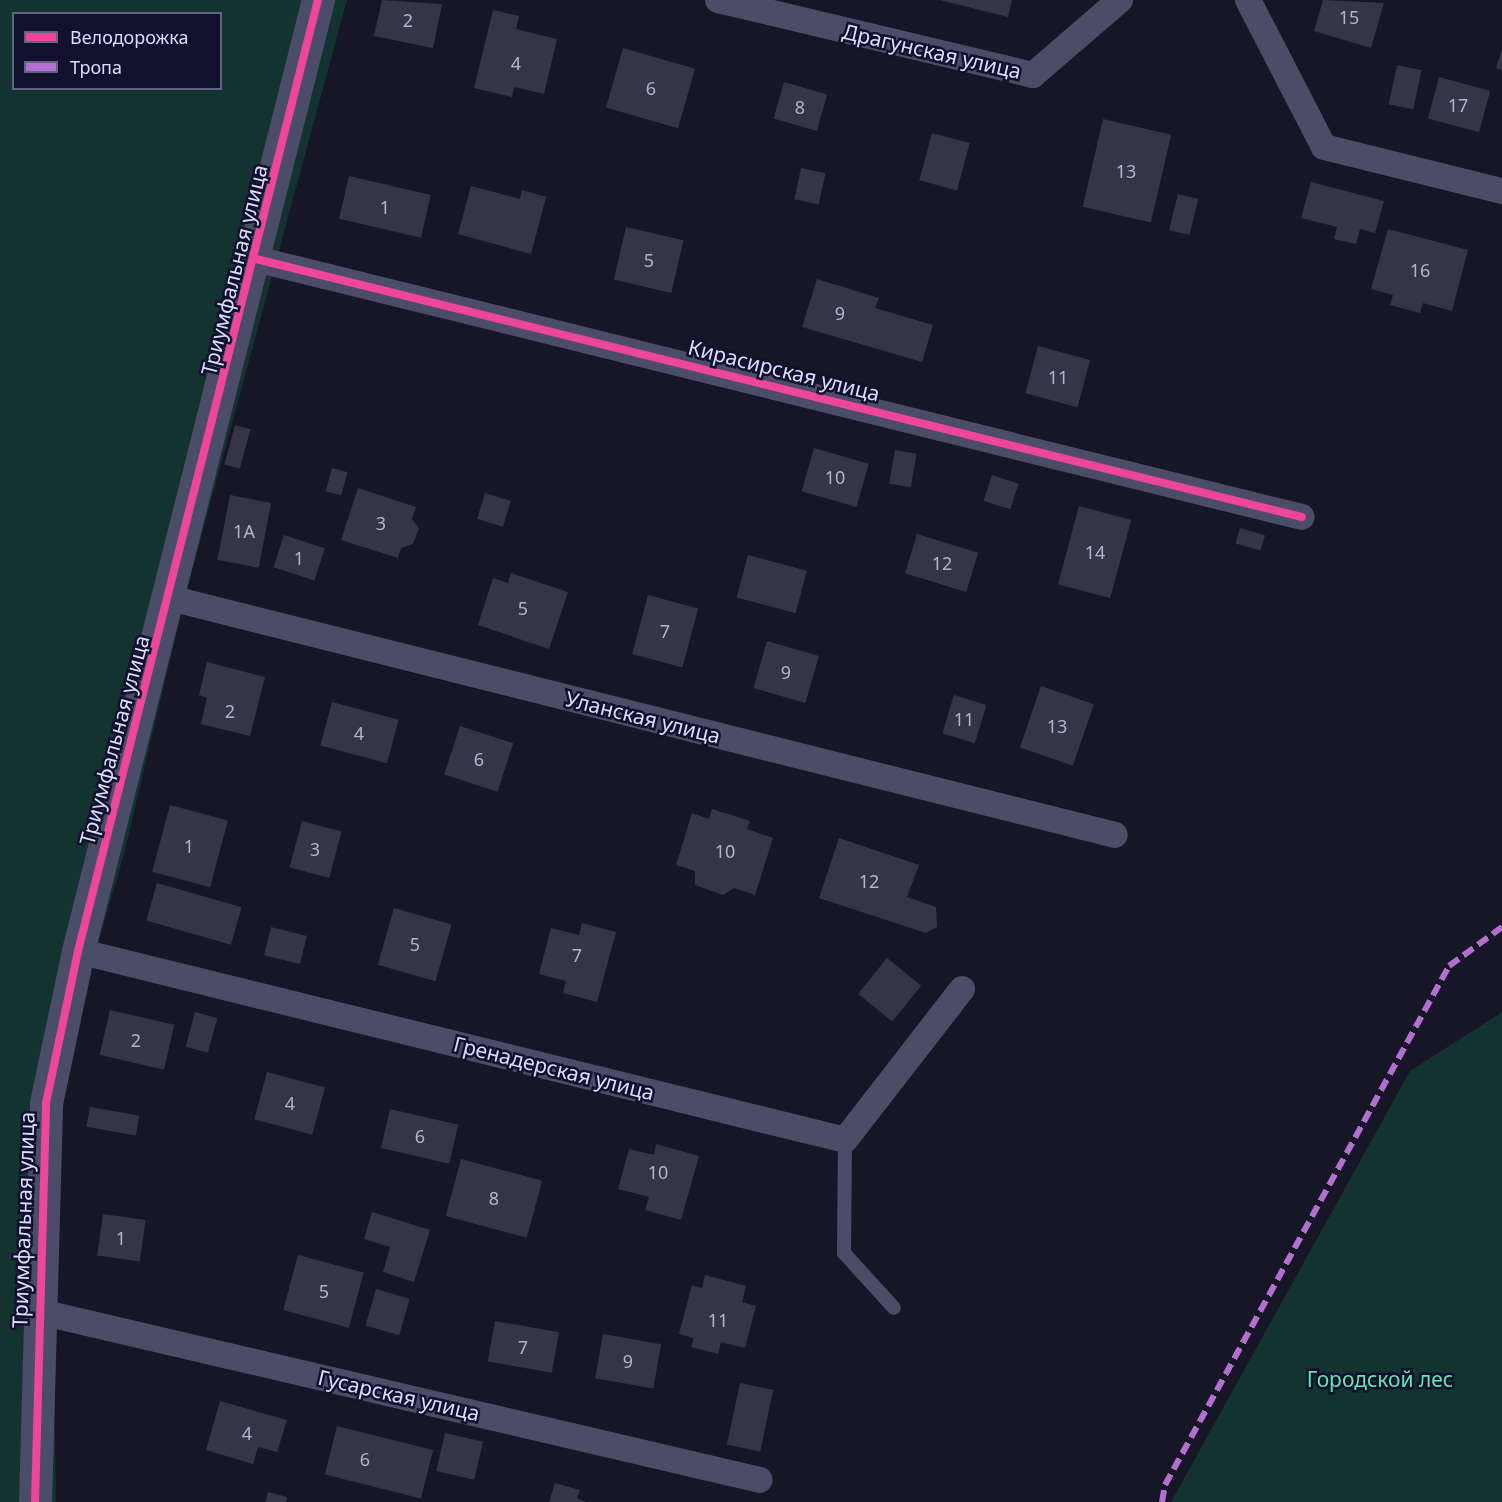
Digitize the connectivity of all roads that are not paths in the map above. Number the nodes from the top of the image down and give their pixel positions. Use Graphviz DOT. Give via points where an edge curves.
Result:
graph roads {
  1 [pos="318,0"];
  2 [pos="718,0"];
  3 [pos="1120,0"];
  4 [pos="1248,0"];
  5 [pos="1502,191"];
  6 [pos="256,259"];
  7 [pos="1302,518"];
  8 [pos="170,598"];
  9 [pos="1115,835"];
  10 [pos="78,951"];
  11 [pos="962,989"];
  12 [pos="845,1140"];
  13 [pos="894,1308"];
  14 [pos="36,1311"];
  15 [pos="760,1480"];
  16 [pos="35,1502"];
  1 -- 6 [label="street, Триумфальная улица"];
  2 -- 3 [label="street, Драгунская улица" via="1033,75"];
  4 -- 5 [label="street" via="1324,147"];
  6 -- 7 [label="street, Кирасирская улица"];
  6 -- 8 [label="street, Триумфальная улица"];
  8 -- 9 [label="street, Уланская улица"];
  8 -- 10 [label="street, Триумфальная улица"];
  10 -- 12 [label="street, Гренадерская улица"];
  10 -- 14 [label="street, Триумфальная улица" via="46,1103"];
  11 -- 12 [label="street"];
  12 -- 13 [label="lane" via="844,1252"];
  14 -- 15 [label="street, Гусарская улица"];
  14 -- 16 [label="street, Триумфальная улица"];
}
